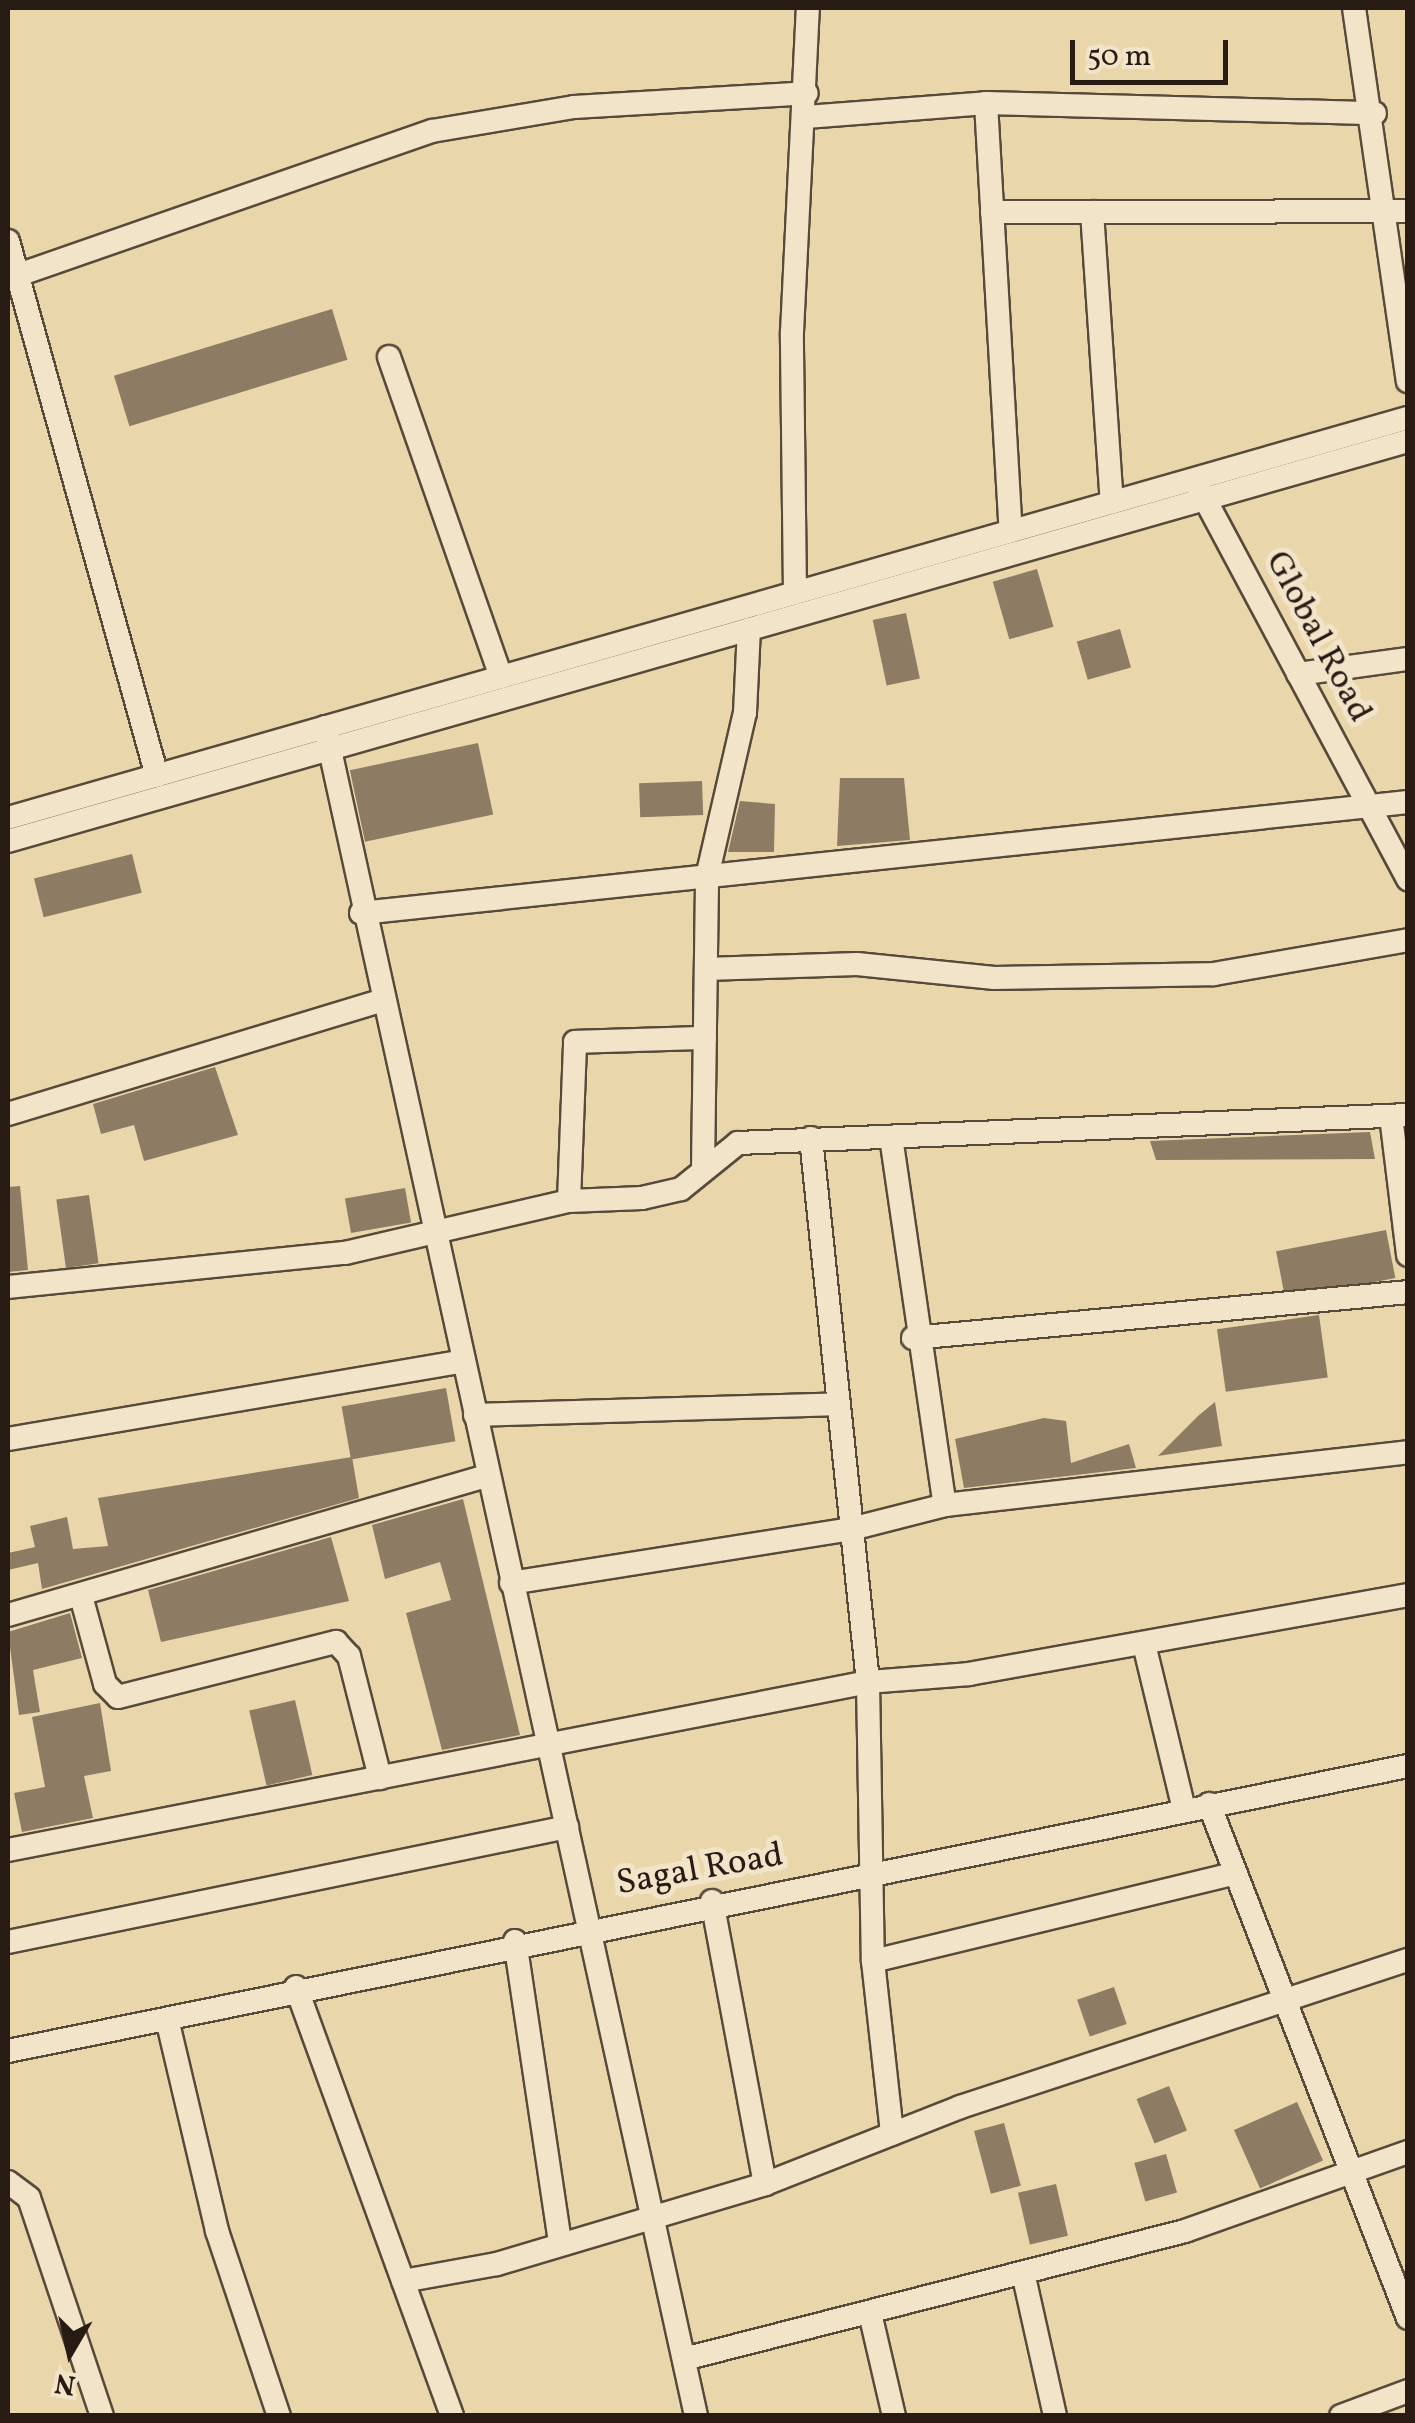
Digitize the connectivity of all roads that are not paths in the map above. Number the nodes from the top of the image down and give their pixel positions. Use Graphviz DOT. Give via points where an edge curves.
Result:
graph roads {
  1 [pos="808,8"];
  2 [pos="1354,8"];
  3 [pos="807,93"];
  4 [pos="986,102"];
  5 [pos="1375,113"];
  6 [pos="806,118"];
  7 [pos="1397,211"];
  8 [pos="992,212"];
  9 [pos="1092,212"];
  10 [pos="8,241"];
  11 [pos="21,274"];
  12 [pos="389,357"];
  13 [pos="1408,381"];
  14 [pos="1408,418"];
  15 [pos="1408,440"];
  16 [pos="1200,489"];
  17 [pos="1112,502"];
  18 [pos="1011,531"];
  19 [pos="795,593"];
  20 [pos="749,629"];
  21 [pos="1408,658"];
  22 [pos="1298,674"];
  23 [pos="501,677"];
  24 [pos="325,739"];
  25 [pos="157,776"];
  26 [pos="1408,802"];
  27 [pos="1369,808"];
  28 [pos="8,818"];
  29 [pos="8,841"];
  30 [pos="708,877"];
  31 [pos="1408,880"];
  32 [pos="361,913"];
  33 [pos="1408,940"];
  34 [pos="706,969"];
  35 [pos="381,1002"];
  36 [pos="705,1038"];
  37 [pos="8,1114"];
  38 [pos="1399,1116"];
  39 [pos="891,1137"];
  40 [pos="811,1138"];
  41 [pos="703,1168"];
  42 [pos="569,1200"];
  43 [pos="437,1237"];
  44 [pos="1408,1255"];
  45 [pos="8,1287"];
  46 [pos="1408,1292"];
  47 [pos="913,1338"];
  48 [pos="464,1361"];
  49 [pos="839,1404"];
  50 [pos="475,1415"];
  51 [pos="8,1439"];
  52 [pos="1408,1452"];
  53 [pos="488,1476"];
  54 [pos="944,1505"];
  55 [pos="851,1529"];
  56 [pos="511,1583"];
  57 [pos="1408,1595"];
  58 [pos="81,1596"];
  59 [pos="8,1614"];
  60 [pos="1144,1644"];
  61 [pos="868,1682"];
  62 [pos="543,1744"];
  63 [pos="1408,1766"];
  64 [pos="380,1778"];
  65 [pos="1208,1804"];
  66 [pos="1184,1810"];
  67 [pos="567,1827"];
  68 [pos="8,1850"];
  69 [pos="1232,1874"];
  70 [pos="871,1875"];
  71 [pos="712,1901"];
  72 [pos="594,1925"];
  73 [pos="515,1941"];
  74 [pos="8,1942"];
  75 [pos="1408,1960"];
  76 [pos="873,1961"];
  77 [pos="296,1986"];
  78 [pos="1280,2004"];
  79 [pos="167,2019"];
  80 [pos="8,2051"];
  81 [pos="892,2134"];
  82 [pos="1408,2152"];
  83 [pos="1350,2174"];
  84 [pos="8,2182"];
  85 [pos="765,2184"];
  86 [pos="654,2214"];
  87 [pos="560,2243"];
  88 [pos="1024,2276"];
  89 [pos="403,2281"];
  90 [pos="870,2312"];
  91 [pos="1407,2317"];
  92 [pos="684,2360"];
  93 [pos="1408,2391"];
  94 [pos="102,2416"];
  95 [pos="279,2416"];
  96 [pos="452,2416"];
  97 [pos="696,2416"];
  98 [pos="894,2416"];
  99 [pos="1055,2416"];
  100 [pos="1342,2416"];
  1 -- 3 [label="street"];
  2 -- 5 [label="street"];
  3 -- 6 [label="street"];
  3 -- 11 [label="street" via="574,107 432,131"];
  4 -- 5 [label="street"];
  4 -- 6 [label="street"];
  4 -- 8 [label="street"];
  5 -- 7 [label="street"];
  6 -- 19 [label="street" via="792,332"];
  7 -- 9 [label="street"];
  7 -- 13 [label="street"];
  8 -- 9 [label="street"];
  8 -- 18 [label="street"];
  9 -- 17 [label="street"];
  10 -- 11 [label="street"];
  11 -- 25 [label="street"];
  12 -- 23 [label="street"];
  14 -- 16 [label="street"];
  15 -- 16 [label="street"];
  16 -- 17 [label="street"];
  16 -- 20 [label="street"];
  16 -- 22 [label="street, Global Road"];
  17 -- 18 [label="street"];
  18 -- 19 [label="street"];
  19 -- 23 [label="street"];
  20 -- 24 [label="street"];
  20 -- 30 [label="street" via="745,713"];
  21 -- 22 [label="street"];
  22 -- 27 [label="street, Global Road"];
  23 -- 24 [label="street"];
  24 -- 25 [label="street"];
  24 -- 29 [label="street"];
  24 -- 32 [label="street"];
  25 -- 28 [label="street"];
  26 -- 27 [label="street"];
  27 -- 30 [label="street" via="1000,839"];
  27 -- 31 [label="street, Global Road"];
  30 -- 32 [label="street"];
  30 -- 34 [label="street"];
  32 -- 35 [label="street"];
  33 -- 34 [label="street" via="1214,974 994,978 856,964"];
  34 -- 36 [label="street"];
  35 -- 37 [label="street"];
  35 -- 43 [label="street"];
  36 -- 41 [label="street"];
  36 -- 42 [label="street" via="575,1042"];
  38 -- 39 [label="street"];
  38 -- 44 [label="street"];
  39 -- 40 [label="street"];
  39 -- 47 [label="street"];
  40 -- 41 [label="street" via="738,1144"];
  40 -- 49 [label="street"];
  41 -- 42 [label="street" via="681,1189"];
  42 -- 43 [label="street"];
  43 -- 45 [label="street"];
  43 -- 48 [label="street"];
  46 -- 47 [label="street"];
  47 -- 54 [label="street"];
  48 -- 50 [label="street"];
  48 -- 51 [label="street"];
  49 -- 50 [label="street"];
  49 -- 55 [label="street"];
  50 -- 53 [label="street"];
  52 -- 54 [label="street"];
  53 -- 56 [label="street"];
  53 -- 58 [label="street"];
  54 -- 55 [label="street"];
  55 -- 56 [label="street"];
  55 -- 61 [label="street"];
  56 -- 62 [label="street"];
  57 -- 60 [label="street"];
  58 -- 59 [label="street"];
  58 -- 64 [label="street" via="105,1684 118,1697 336,1642 349,1656"];
  60 -- 61 [label="street"];
  60 -- 66 [label="street"];
  61 -- 62 [label="street"];
  61 -- 70 [label="street"];
  62 -- 64 [label="street"];
  62 -- 67 [label="street"];
  63 -- 65 [label="street, Sagal Road"];
  64 -- 68 [label="street"];
  65 -- 66 [label="street, Sagal Road"];
  65 -- 69 [label="street"];
  66 -- 70 [label="street, Sagal Road"];
  67 -- 72 [label="street"];
  67 -- 74 [label="street"];
  69 -- 76 [label="street"];
  69 -- 78 [label="street"];
  70 -- 71 [label="street, Sagal Road"];
  70 -- 76 [label="street"];
  71 -- 72 [label="street, Sagal Road"];
  71 -- 85 [label="street"];
  72 -- 73 [label="street, Sagal Road"];
  72 -- 86 [label="street"];
  73 -- 77 [label="street, Sagal Road"];
  73 -- 87 [label="street"];
  75 -- 78 [label="street"];
  76 -- 81 [label="street"];
  77 -- 79 [label="street, Sagal Road"];
  77 -- 89 [label="street"];
  78 -- 81 [label="street"];
  78 -- 83 [label="street"];
  79 -- 80 [label="street, Sagal Road"];
  79 -- 95 [label="street" via="217,2231"];
  81 -- 85 [label="street"];
  82 -- 83 [label="street"];
  83 -- 88 [label="street"];
  83 -- 91 [label="street"];
  84 -- 94 [label="street" via="29,2198"];
  85 -- 86 [label="street"];
  86 -- 87 [label="street"];
  86 -- 92 [label="street"];
  87 -- 89 [label="street"];
  88 -- 90 [label="street"];
  88 -- 99 [label="street"];
  89 -- 96 [label="street"];
  90 -- 92 [label="street"];
  90 -- 98 [label="street"];
  92 -- 97 [label="street"];
  93 -- 100 [label="street"];
}
